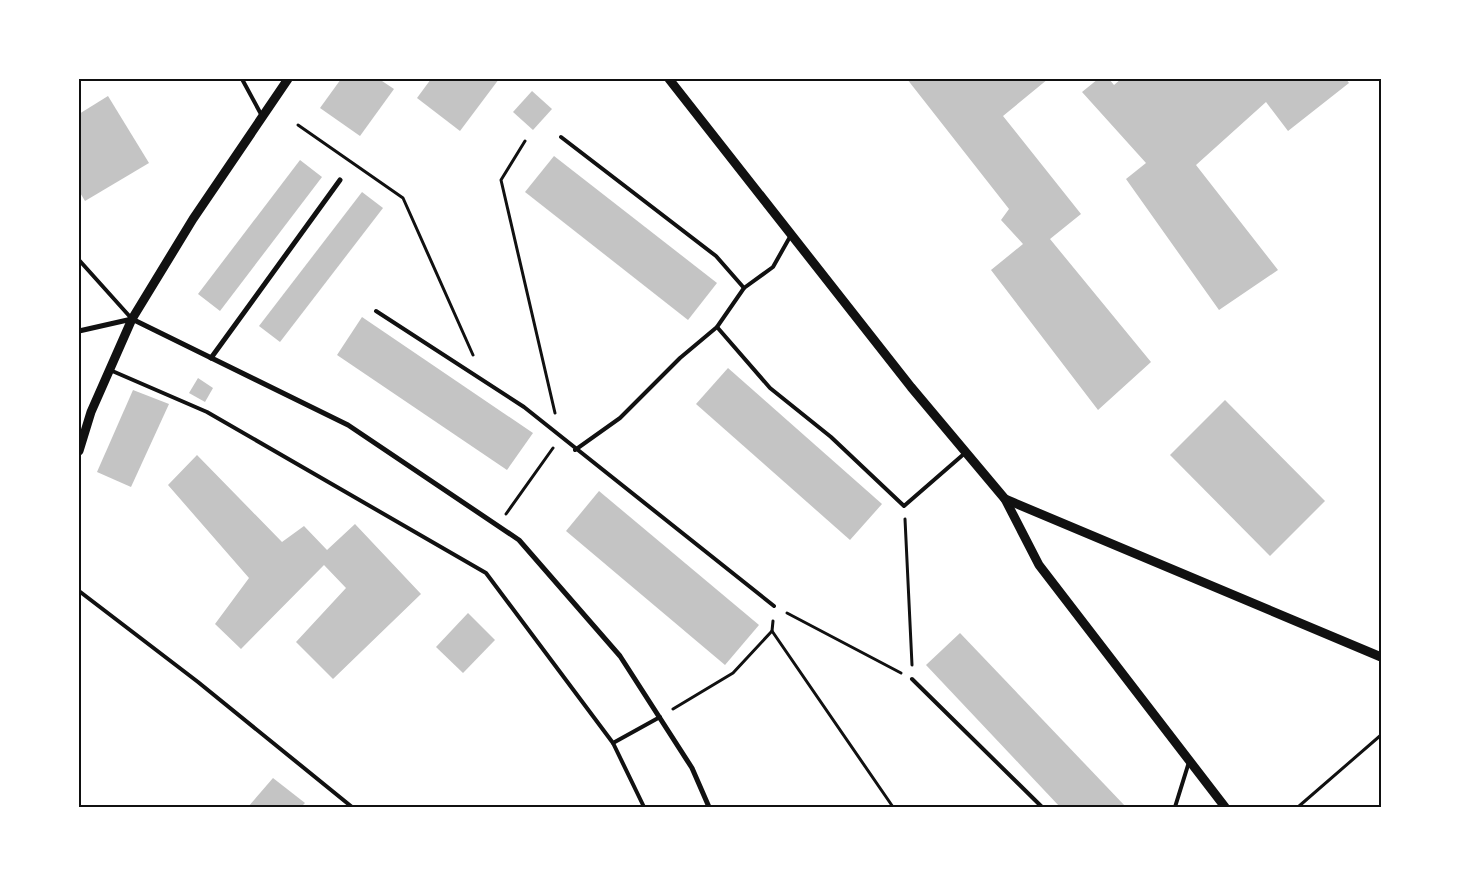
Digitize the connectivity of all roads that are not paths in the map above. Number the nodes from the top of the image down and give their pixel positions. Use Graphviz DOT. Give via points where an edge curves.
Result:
graph roads {
  1 [pos="242,79"];
  2 [pos="288,79"];
  3 [pos="669,79"];
  4 [pos="263,118"];
  5 [pos="562,137"];
  6 [pos="340,180"];
  7 [pos="792,234"];
  8 [pos="79,260"];
  9 [pos="744,288"];
  10 [pos="376,311"];
  11 [pos="132,319"];
  12 [pos="717,327"];
  13 [pos="79,330"];
  14 [pos="211,358"];
  15 [pos="110,370"];
  16 [pos="575,450"];
  17 [pos="79,451"];
  18 [pos="966,453"];
  19 [pos="1005,499"];
  20 [pos="79,591"];
  21 [pos="774,606"];
  22 [pos="1381,657"];
  23 [pos="912,679"];
  24 [pos="660,717"];
  25 [pos="613,742"];
  26 [pos="1190,760"];
  27 [pos="352,807"];
  28 [pos="644,807"];
  29 [pos="709,807"];
  30 [pos="1042,807"];
  31 [pos="1175,807"];
  32 [pos="1225,807"];
  1 -- 4 [label="lane"];
  2 -- 4 [label="street"];
  3 -- 7 [label="street"];
  4 -- 11 [label="street" via="193,219"];
  5 -- 9 [label="lane" via="716,256"];
  6 -- 14 [label="street"];
  7 -- 9 [label="lane" via="773,267"];
  7 -- 18 [label="street"];
  8 -- 11 [label="lane"];
  9 -- 12 [label="lane"];
  10 -- 16 [label="lane" via="524,407"];
  11 -- 13 [label="street"];
  11 -- 14 [label="street"];
  11 -- 15 [label="street"];
  12 -- 16 [label="lane" via="680,358 620,418"];
  12 -- 18 [label="lane" via="770,388 832,438 904,506"];
  14 -- 24 [label="street" via="348,424 519,540 620,656"];
  15 -- 17 [label="street"];
  15 -- 25 [label="lane" via="207,412 486,573"];
  16 -- 21 [label="lane"];
  18 -- 19 [label="street"];
  19 -- 22 [label="street"];
  19 -- 26 [label="street" via="1039,565"];
  20 -- 27 [label="lane"];
  23 -- 30 [label="lane"];
  24 -- 25 [label="lane"];
  24 -- 29 [label="street" via="692,768"];
  25 -- 28 [label="lane"];
  26 -- 31 [label="lane"];
  26 -- 32 [label="street"];
}
